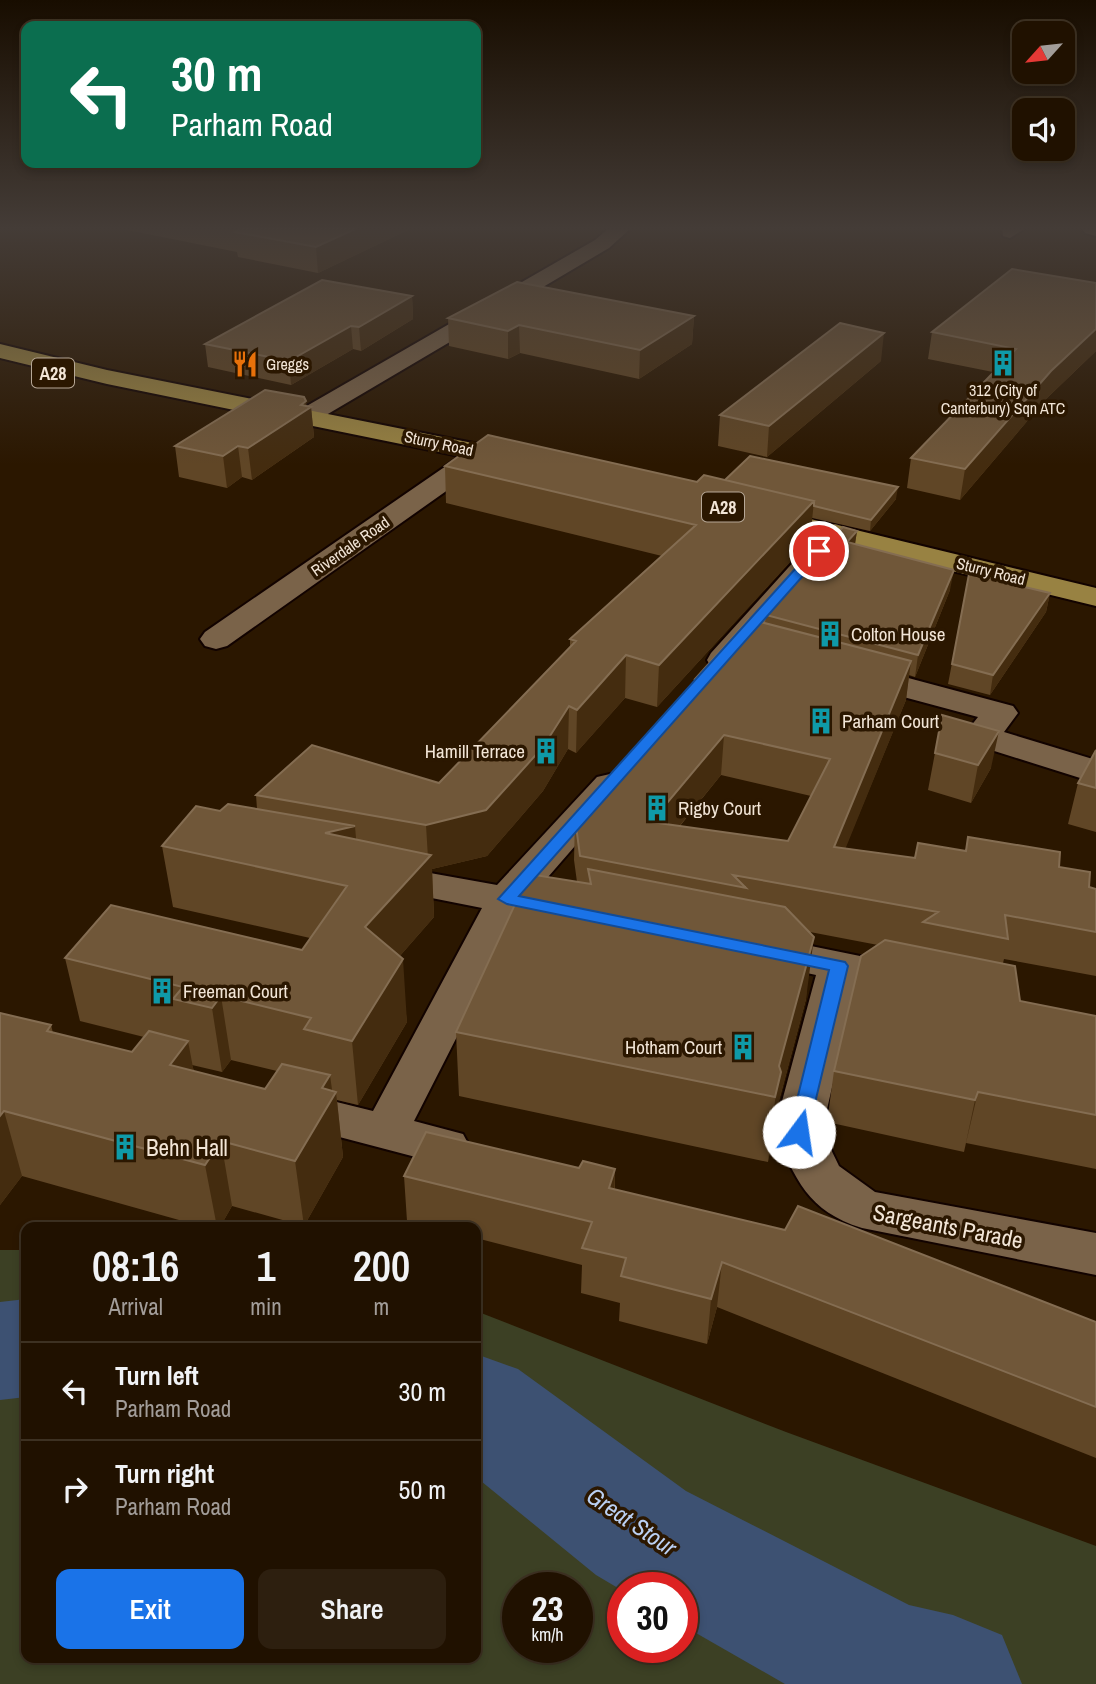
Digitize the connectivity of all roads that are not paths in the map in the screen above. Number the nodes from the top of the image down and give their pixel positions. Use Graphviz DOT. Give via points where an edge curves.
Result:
graph roads {
  1 [pos="493,308"];
  2 [pos="0,351"];
  3 [pos="0,372"];
  4 [pos="107,377"];
  5 [pos="307,416"];
  6 [pos="484,453"];
  7 [pos="547,466"];
  8 [pos="731,509"];
  9 [pos="835,533"];
  10 [pos="1096,597"];
  11 [pos="216,639"];
  12 [pos="738,642"];
  13 [pos="778,653"];
  14 [pos="830,667"];
  15 [pos="703,682"];
  16 [pos="631,761"];
  17 [pos="1096,772"];
  18 [pos="349,870"];
  19 [pos="507,899"];
  20 [pos="600,918"];
  21 [pos="719,942"];
  22 [pos="839,966"];
  23 [pos="946,987"];
  24 [pos="252,1098"];
  25 [pos="385,1132"];
  26 [pos="446,1147"];
  27 [pos="1096,1254"];
  1 -- 5 [label="street"];
  2 -- 4 [label="highway, Sturry Road / A28"];
  3 -- 4 [label="highway, Sturry Road / A28"];
  4 -- 5 [label="highway, Sturry Road / A28"];
  5 -- 6 [label="highway, Sturry Road / A28"];
  6 -- 7 [label="highway, Sturry Road / A28"];
  6 -- 11 [label="street, Riverdale Road"];
  8 -- 9 [label="highway, Sturry Road / A28"];
  9 -- 10 [label="highway, Sturry Road / A28"];
  9 -- 12 [label="street"];
  12 -- 13 [label="street"];
  12 -- 15 [label="street"];
  14 -- 17 [label="street" via="1001,713 981,736"];
  16 -- 19 [label="street"];
  18 -- 19 [label="street"];
  19 -- 20 [label="street"];
  19 -- 25 [label="street"];
  21 -- 22 [label="street"];
  22 -- 23 [label="street"];
  22 -- 27 [label="street, Sargeants Parade" via="799,1132 821,1179 862,1209"];
  24 -- 25 [label="street"];
  25 -- 26 [label="street"];
}
